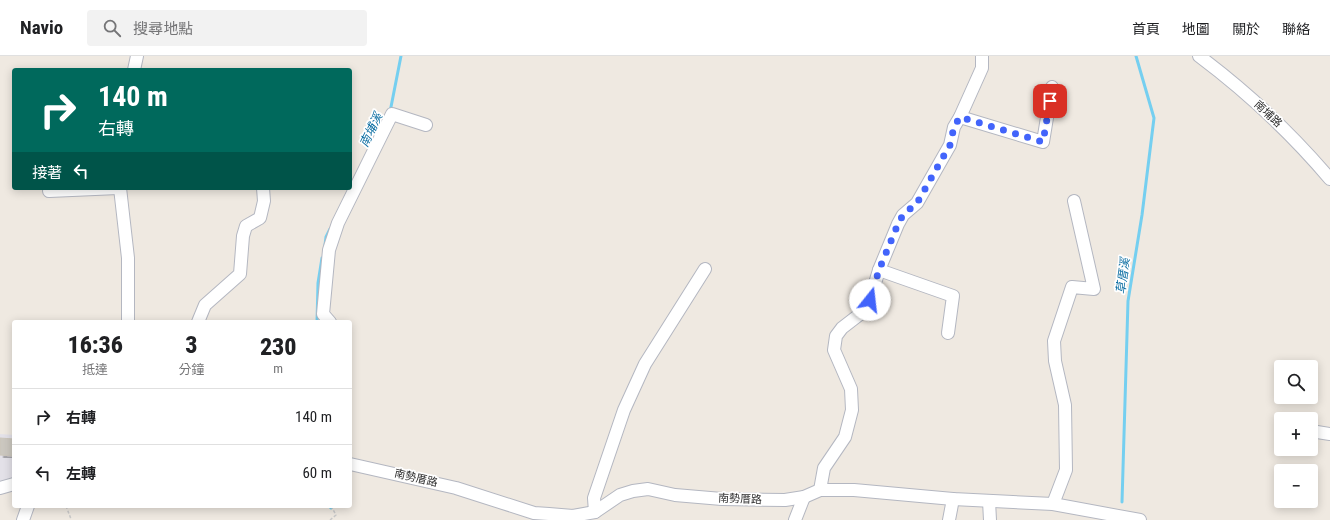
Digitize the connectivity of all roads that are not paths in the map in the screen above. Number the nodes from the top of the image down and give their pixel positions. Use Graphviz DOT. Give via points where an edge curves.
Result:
graph roads {
  1 [pos="137,56"];
  2 [pos="982,56"];
  3 [pos="1199,56"];
  4 [pos="134,68"];
  5 [pos="1052,88"];
  6 [pos="960,117"];
  7 [pos="426,125"];
  8 [pos="1330,179"];
  9 [pos="72,190"];
  10 [pos="119,190"];
  11 [pos="263,190"];
  12 [pos="49,191"];
  13 [pos="1074,201"];
  14 [pos="705,269"];
  15 [pos="879,270"];
  16 [pos="128,320"];
  17 [pos="199,320"];
  18 [pos="328,320"];
  19 [pos="948,333"];
  20 [pos="1318,433"];
  21 [pos="1330,434"];
  22 [pos="352,464"];
  23 [pos="12,485"];
  24 [pos="0,488"];
  25 [pos="820,490"];
  26 [pos="804,497"];
  27 [pos="952,499"];
  28 [pos="990,501"];
  29 [pos="1052,504"];
  30 [pos="27,508"];
  31 [pos="595,512"];
  32 [pos="533,516"];
  33 [pos="23,520"];
  34 [pos="796,520"];
  35 [pos="949,520"];
  36 [pos="990,520"];
  37 [pos="1140,520"];
  1 -- 4 [label="street"];
  2 -- 6 [label="street" via="982,68"];
  3 -- 8 [label="street, 南埔路" via="1282,126"];
  5 -- 6 [label="street" via="1043,142"];
  6 -- 15 [label="street" via="954,127 950,145 917,203 903,215 898,224"];
  7 -- 18 [label="street" via="392,114 338,223 329,250 323,314"];
  9 -- 12 [label="street"];
  10 -- 16 [label="street" via="128,258"];
  11 -- 17 [label="street" via="264,201 260,218 246,226 243,236 240,274 205,305"];
  13 -- 29 [label="street" via="1094,289 1072,287 1054,341 1055,361 1065,405 1066,470"];
  14 -- 31 [label="street" via="645,364 624,410 594,498"];
  15 -- 19 [label="street" via="953,296"];
  15 -- 25 [label="street" via="864,311 836,336 834,350 851,389 852,410 845,437 824,468"];
  20 -- 21 [label="street"];
  22 -- 32 [label="street, 南勢厝路" via="456,488"];
  23 -- 24 [label="street"];
  25 -- 26 [label="street, 南勢厝路"];
  25 -- 27 [label="street, 南勢厝路" via="854,490"];
  26 -- 31 [label="street, 南勢厝路" via="786,500 722,499 676,495 648,488 620,495"];
  26 -- 34 [label="street"];
  27 -- 28 [label="street, 南勢厝路"];
  27 -- 35 [label="street"];
  28 -- 29 [label="street, 南勢厝路"];
  28 -- 36 [label="street"];
  29 -- 37 [label="street, 南勢厝路"];
  30 -- 33 [label="street"];
  31 -- 32 [label="street, 南勢厝路" via="573,516"];
}
